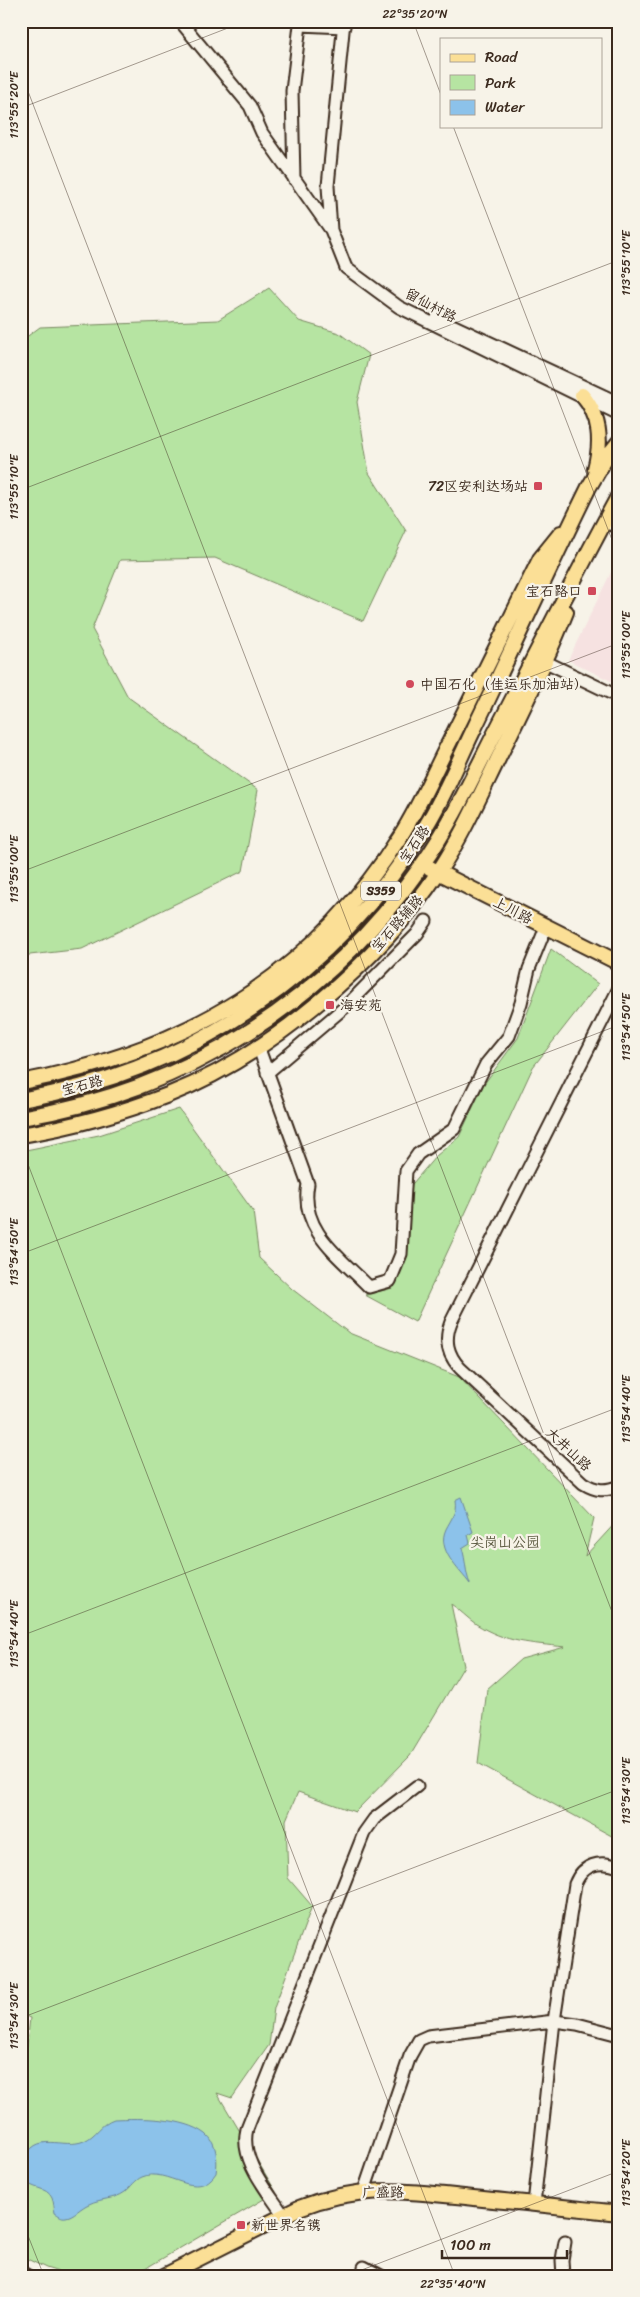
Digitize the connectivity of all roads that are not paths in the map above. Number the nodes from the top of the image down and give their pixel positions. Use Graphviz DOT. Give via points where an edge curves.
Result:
graph roads {
  1 [pos="180,21"];
  2 [pos="344,24"];
  3 [pos="294,178"];
  4 [pos="331,230"];
  5 [pos="383,294"];
  6 [pos="582,395"];
  7 [pos="619,403"];
  8 [pos="619,415"];
  9 [pos="619,442"];
  10 [pos="589,487"];
  11 [pos="619,495"];
  12 [pos="576,514"];
  13 [pos="601,527"];
  14 [pos="619,528"];
  15 [pos="546,662"];
  16 [pos="619,697"];
  17 [pos="407,856"];
  18 [pos="423,864"];
  19 [pos="438,872"];
  20 [pos="426,921"];
  21 [pos="546,927"];
  22 [pos="619,964"];
  23 [pos="619,988"];
  24 [pos="258,1046"];
  25 [pos="267,1073"];
  26 [pos="21,1082"];
  27 [pos="21,1100"];
  28 [pos="21,1118"];
  29 [pos="21,1135"];
  30 [pos="619,1486"];
  31 [pos="417,1786"];
  32 [pos="619,1867"];
  33 [pos="554,2021"];
  34 [pos="619,2035"];
  35 [pos="364,2191"];
  36 [pos="534,2204"];
  37 [pos="619,2213"];
  38 [pos="284,2216"];
  39 [pos="565,2242"];
  40 [pos="364,2267"];
  41 [pos="21,2272"];
  42 [pos="28,2276"];
  43 [pos="164,2276"];
  44 [pos="381,2276"];
  45 [pos="563,2276"];
  1 -- 3 [label="street" via="250,106 262,133"];
  2 -- 3 [label="street" via="300,25 292,91"];
  2 -- 4 [label="street" via="328,186"];
  3 -- 4 [label="street"];
  4 -- 5 [label="street" via="346,268"];
  5 -- 6 [label="street, 留仙村路" via="399,307"];
  5 -- 7 [label="street, 留仙村路"];
  6 -- 8 [label="street, 留仙村路"];
  6 -- 10 [label="main road" via="593,410 599,434 596,467"];
  9 -- 10 [label="main road, 宝石路 / S359"];
  10 -- 12 [label="main road, 宝石路 / S359"];
  11 -- 13 [label="main road, 宝石路 / S359"];
  12 -- 17 [label="main road, 宝石路 / S359" via="428,824"];
  12 -- 26 [label="main road" via="540,559 402,834 347,908 315,942 246,998 176,1036 88,1068"];
  13 -- 14 [label="street"];
  13 -- 15 [label="main road, 宝石路辅路"];
  13 -- 18 [label="main road, 宝石路 / S359" via="443,833"];
  15 -- 16 [label="street"];
  15 -- 19 [label="main road, 宝石路辅路" via="457,841"];
  17 -- 18 [label="main road, 上川路"];
  17 -- 27 [label="main road, 宝石路 / S359" via="378,895 324,952 271,996 215,1033 155,1063"];
  18 -- 19 [label="main road, 上川路"];
  18 -- 28 [label="main road, 宝石路 / S359" via="392,906 336,966 282,1010 224,1049 162,1079 98,1100"];
  19 -- 21 [label="main road, 上川路"];
  19 -- 24 [label="main road, 宝石路辅路" via="405,916 348,978"];
  20 -- 25 [label="street" via="345,1007"];
  21 -- 22 [label="main road, 上川路"];
  21 -- 25 [label="street" via="529,968 509,1036 486,1064 454,1129 418,1154 406,1171 401,1254 390,1281 370,1287 313,1228 306,1202 308,1184"];
  23 -- 30 [label="street, 大井山路" via="448,1330 447,1346 454,1362 590,1488 606,1490"];
  24 -- 25 [label="street"];
  24 -- 29 [label="main road, 宝石路辅路" via="168,1095"];
  31 -- 38 [label="street" via="374,1819 364,1833 247,2129 245,2145 249,2160"];
  32 -- 33 [label="street" via="596,1864 582,1871 574,1884"];
  33 -- 34 [label="street"];
  33 -- 35 [label="street" via="428,2036 419,2040 410,2056"];
  33 -- 36 [label="street"];
  35 -- 36 [label="main road, 广盛路" via="397,2190"];
  35 -- 38 [label="main road, 广盛路" via="318,2201"];
  36 -- 37 [label="main road, 广盛路"];
  38 -- 43 [label="main road, 广盛路"];
  39 -- 45 [label="street"];
  40 -- 44 [label="street"];
  41 -- 42 [label="street"];
}
